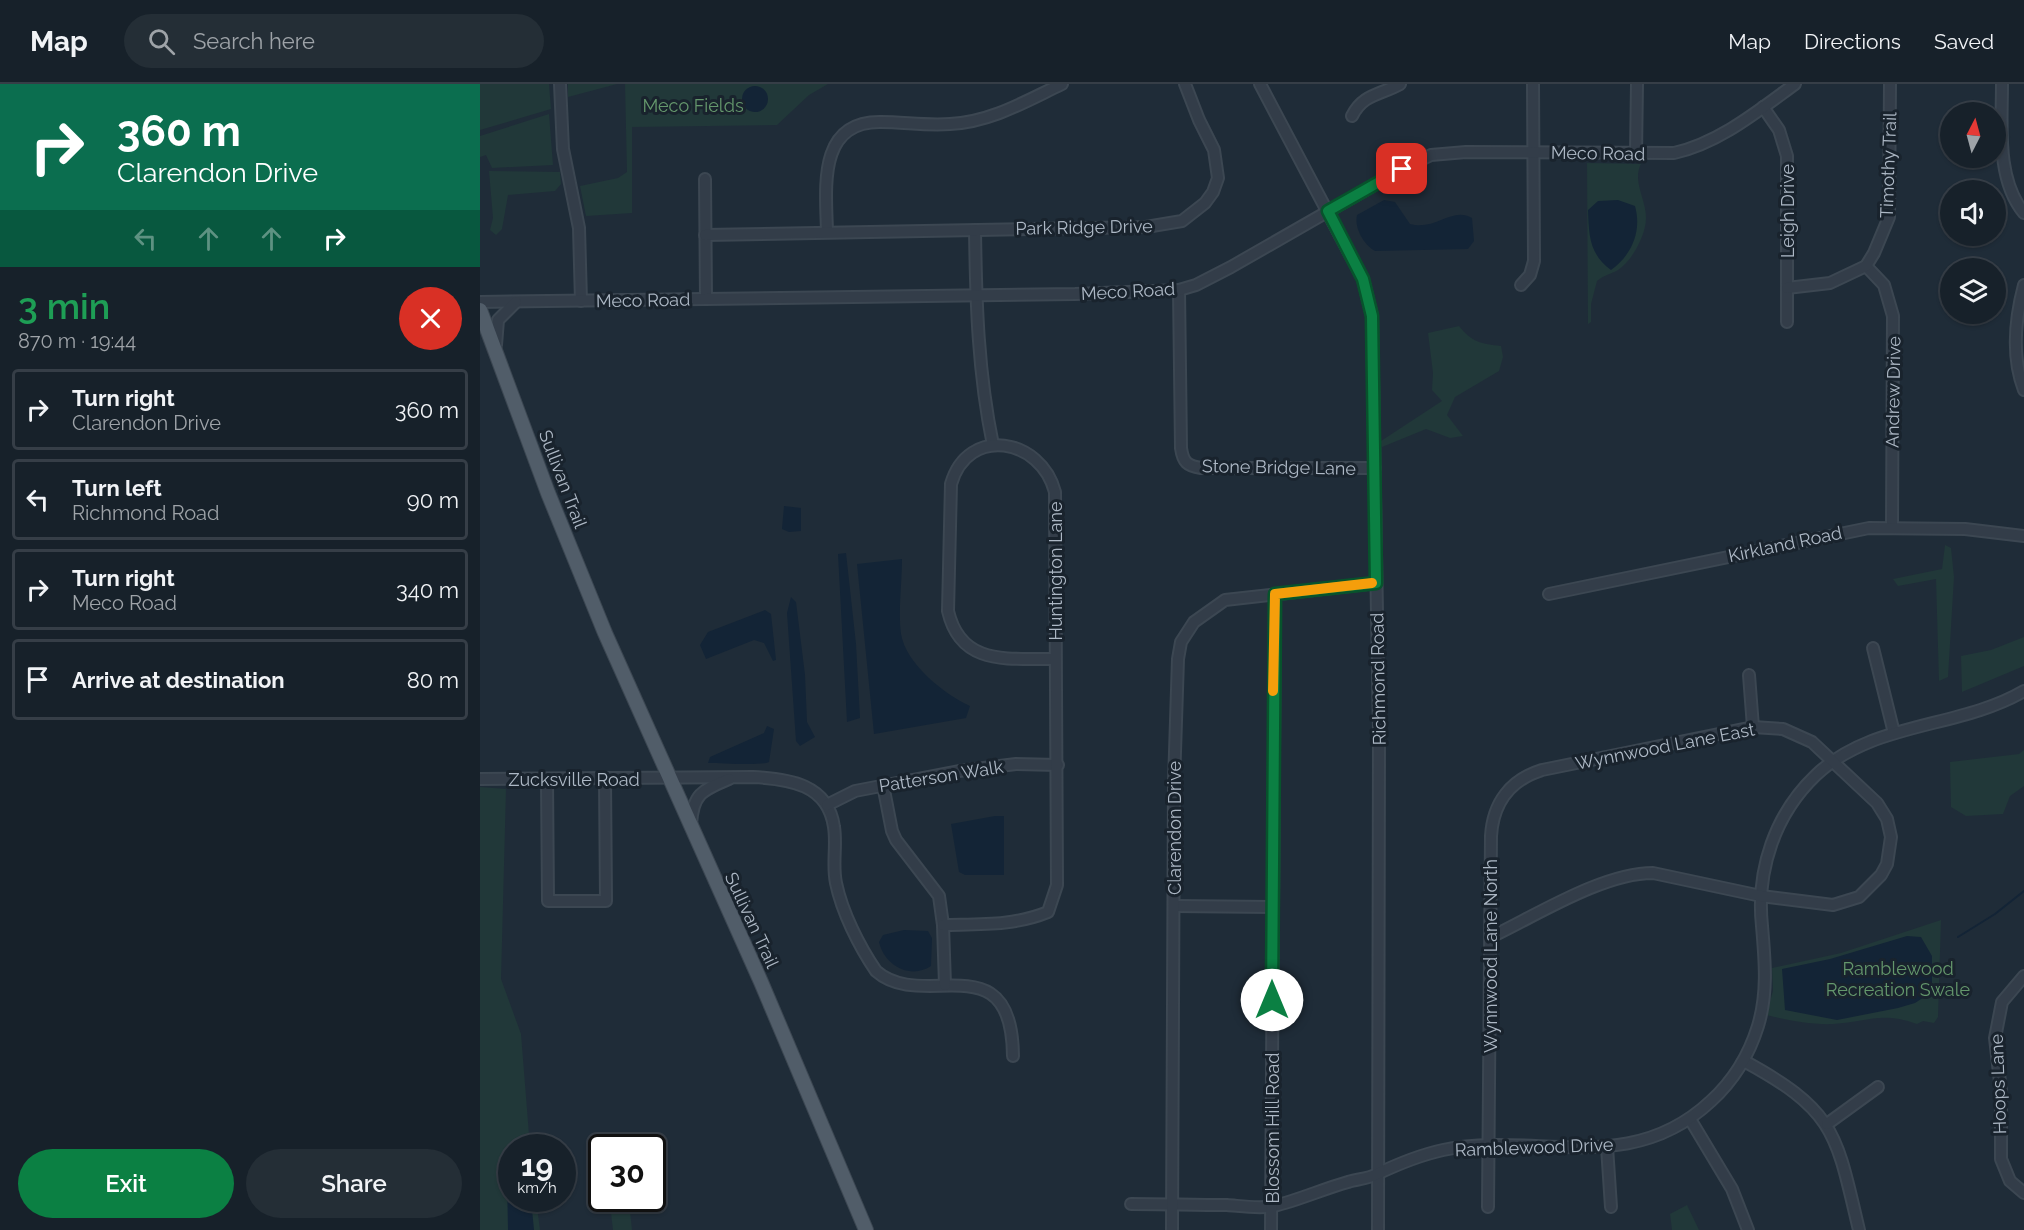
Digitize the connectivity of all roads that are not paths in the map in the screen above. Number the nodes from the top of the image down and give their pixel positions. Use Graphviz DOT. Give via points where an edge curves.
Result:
graph roads {
  1 [pos="560,84"];
  2 [pos="1062,84"];
  3 [pos="1185,84"];
  4 [pos="1260,84"];
  5 [pos="1400,84"];
  6 [pos="1533,84"];
  7 [pos="1637,84"];
  8 [pos="1795,84"];
  9 [pos="1890,84"];
  10 [pos="2002,84"];
  11 [pos="1763,107"];
  12 [pos="1352,116"];
  13 [pos="1533,152"];
  14 [pos="1636,154"];
  15 [pos="705,179"];
  16 [pos="1328,211"];
  17 [pos="2024,213"];
  18 [pos="975,230"];
  19 [pos="827,232"];
  20 [pos="705,235"];
  21 [pos="1866,266"];
  22 [pos="1521,285"];
  23 [pos="2024,285"];
  24 [pos="1787,288"];
  25 [pos="1179,290"];
  26 [pos="976,296"];
  27 [pos="706,299"];
  28 [pos="581,301"];
  29 [pos="480,302"];
  30 [pos="516,302"];
  31 [pos="480,310"];
  32 [pos="1787,322"];
  33 [pos="496,354"];
  34 [pos="2024,390"];
  35 [pos="993,444"];
  36 [pos="1375,468"];
  37 [pos="1892,527"];
  38 [pos="2024,536"];
  39 [pos="1376,583"];
  40 [pos="1275,594"];
  41 [pos="1549,594"];
  42 [pos="1873,648"];
  43 [pos="1055,659"];
  44 [pos="1749,675"];
  45 [pos="2024,691"];
  46 [pos="1753,727"];
  47 [pos="1894,733"];
  48 [pos="1834,762"];
  49 [pos="1058,765"];
  50 [pos="735,777"];
  51 [pos="668,778"];
  52 [pos="1524,778"];
  53 [pos="480,779"];
  54 [pos="605,779"];
  55 [pos="547,780"];
  56 [pos="883,784"];
  57 [pos="827,805"];
  58 [pos="690,828"];
  59 [pos="1761,896"];
  60 [pos="1173,906"];
  61 [pos="1272,907"];
  62 [pos="944,925"];
  63 [pos="1491,937"];
  64 [pos="2024,976"];
  65 [pos="945,985"];
  66 [pos="1013,1056"];
  67 [pos="1742,1063"];
  68 [pos="1878,1087"];
  69 [pos="1690,1119"];
  70 [pos="1827,1124"];
  71 [pos="1488,1147"];
  72 [pos="1607,1147"];
  73 [pos="1378,1174"];
  74 [pos="2024,1193"];
  75 [pos="1131,1204"];
  76 [pos="1173,1204"];
  77 [pos="1272,1207"];
  78 [pos="1488,1207"];
  79 [pos="1611,1207"];
  80 [pos="866,1230"];
  81 [pos="1172,1230"];
  82 [pos="1271,1230"];
  83 [pos="1378,1230"];
  84 [pos="1748,1230"];
  85 [pos="1859,1230"];
  1 -- 28 [label="street" via="563,149 579,228"];
  2 -- 19 [label="street" via="992,117 972,122 878,122 851,128 832,152 826,169"];
  3 -- 18 [label="street, Park Ridge Drive" via="1214,150 1218,178 1205,203 1182,221 1146,227"];
  4 -- 16 [label="street, Richmond Road"];
  5 -- 12 [label="street" via="1369,95"];
  6 -- 13 [label="street"];
  7 -- 14 [label="street"];
  8 -- 11 [label="street, Meco Road"];
  9 -- 21 [label="street, Timothy Trail" via="1889,217"];
  10 -- 17 [label="street" via="2002,134 2009,191"];
  11 -- 14 [label="street, Meco Road" via="1694,149"];
  11 -- 24 [label="street, Leigh Drive" via="1779,130 1787,156"];
  13 -- 14 [label="street, Meco Road"];
  13 -- 16 [label="street, Meco Road" via="1431,155"];
  13 -- 22 [label="street" via="1534,261 1530,275"];
  15 -- 20 [label="street"];
  16 -- 25 [label="street, Meco Road" via="1231,267"];
  16 -- 36 [label="street, Richmond Road" via="1363,279 1370,304"];
  18 -- 19 [label="street, Park Ridge Drive"];
  18 -- 26 [label="street"];
  19 -- 20 [label="street, Park Ridge Drive"];
  20 -- 27 [label="street"];
  21 -- 24 [label="street" via="1830,283"];
  21 -- 37 [label="street, Andrew Drive" via="1884,285 1893,316"];
  23 -- 34 [label="street" via="2017,313 2016,345"];
  24 -- 32 [label="street, Leigh Drive"];
  25 -- 26 [label="street, Meco Road"];
  25 -- 36 [label="street, Stone Bridge Lane" via="1182,466"];
  26 -- 27 [label="street, Meco Road"];
  26 -- 35 [label="street" via="979,363"];
  27 -- 28 [label="street, Meco Road"];
  28 -- 30 [label="street, Meco Road"];
  29 -- 30 [label="street, Meco Road"];
  30 -- 33 [label="street" via="498,320"];
  31 -- 33 [label="main road, Sullivan Trail"];
  33 -- 51 [label="main road, Sullivan Trail" via="548,493"];
  35 -- 43 [label="street, Huntington Lane" via="1008,445 1035,457 1053,483"];
  35 -- 43 [label="street, Huntington Lane" via="967,458 951,484 948,611 952,628 961,641 984,656"];
  36 -- 39 [label="street, Richmond Road"];
  37 -- 38 [label="street, Kirkland Road"];
  37 -- 41 [label="street, Kirkland Road" via="1851,530"];
  39 -- 40 [label="street, Clarendon Drive"];
  39 -- 73 [label="street, Richmond Road"];
  40 -- 60 [label="street, Clarendon Drive" via="1225,600 1211,607 1194,622 1181,642"];
  40 -- 61 [label="street, Blossom Hill Road"];
  42 -- 47 [label="street"];
  43 -- 49 [label="street, Huntington Lane"];
  44 -- 46 [label="street"];
  45 -- 47 [label="street, Ramblewood Drive" via="1977,712"];
  46 -- 48 [label="street, Wynnwood Lane East" via="1774,727 1804,737"];
  46 -- 52 [label="street, Wynnwood Lane East" via="1542,770"];
  47 -- 48 [label="street, Ramblewood Drive" via="1856,747"];
  48 -- 59 [label="street, Ramblewood Drive" via="1809,782 1780,821 1765,867"];
  48 -- 59 [label="street" via="1882,810 1891,837 1887,864 1867,891 1843,903 1812,904"];
  49 -- 56 [label="street, Patterson Walk" via="1000,765"];
  49 -- 62 [label="street, Huntington Lane" via="1058,875 1048,912 1015,924"];
  50 -- 51 [label="street, Zucksville Road"];
  50 -- 57 [label="street, Zucksville Road" via="793,781 811,788"];
  50 -- 58 [label="street" via="697,797"];
  51 -- 54 [label="street, Zucksville Road"];
  51 -- 58 [label="main road, Sullivan Trail"];
  52 -- 63 [label="street, Wynnwood Lane North" via="1502,797 1492,825"];
  53 -- 55 [label="street, Zucksville Road"];
  54 -- 55 [label="street, Zucksville Road"];
  54 -- 55 [label="street" via="606,901 548,901"];
  56 -- 57 [label="street, Patterson Walk" via="855,791"];
  56 -- 62 [label="street" via="891,831 939,896"];
  57 -- 65 [label="street" via="834,827 836,882 871,964 882,976 904,984"];
  58 -- 80 [label="main road, Sullivan Trail" via="761,982"];
  59 -- 63 [label="street" via="1640,873 1605,882"];
  59 -- 67 [label="street, Ramblewood Drive" via="1766,972 1763,1010"];
  60 -- 61 [label="street"];
  60 -- 76 [label="street, Clarendon Drive"];
  61 -- 77 [label="street, Blossom Hill Road"];
  62 -- 65 [label="street"];
  63 -- 71 [label="street, Wynnwood Lane North"];
  64 -- 74 [label="street, Hoops Lane" via="2002,1002 1995,1038 2001,1090 2001,1159 2010,1181"];
  65 -- 66 [label="street" via="974,988 996,998 1011,1020"];
  67 -- 69 [label="street, Ramblewood Drive" via="1718,1094"];
  67 -- 70 [label="street" via="1761,1070 1803,1097"];
  68 -- 70 [label="street"];
  69 -- 72 [label="street, Ramblewood Drive" via="1657,1135"];
  69 -- 84 [label="street" via="1732,1189"];
  70 -- 85 [label="street" via="1843,1159"];
  71 -- 72 [label="street, Ramblewood Drive"];
  71 -- 73 [label="street, Ramblewood Drive" via="1443,1150"];
  71 -- 78 [label="street, Wynnwood Lane North"];
  72 -- 79 [label="street"];
  73 -- 77 [label="street, Ramblewood Drive"];
  73 -- 83 [label="street, Richmond Road"];
  75 -- 76 [label="street, Ramblewood Drive"];
  76 -- 77 [label="street, Ramblewood Drive"];
  76 -- 81 [label="street, Clarendon Drive"];
  77 -- 82 [label="street, Blossom Hill Road"];
}
